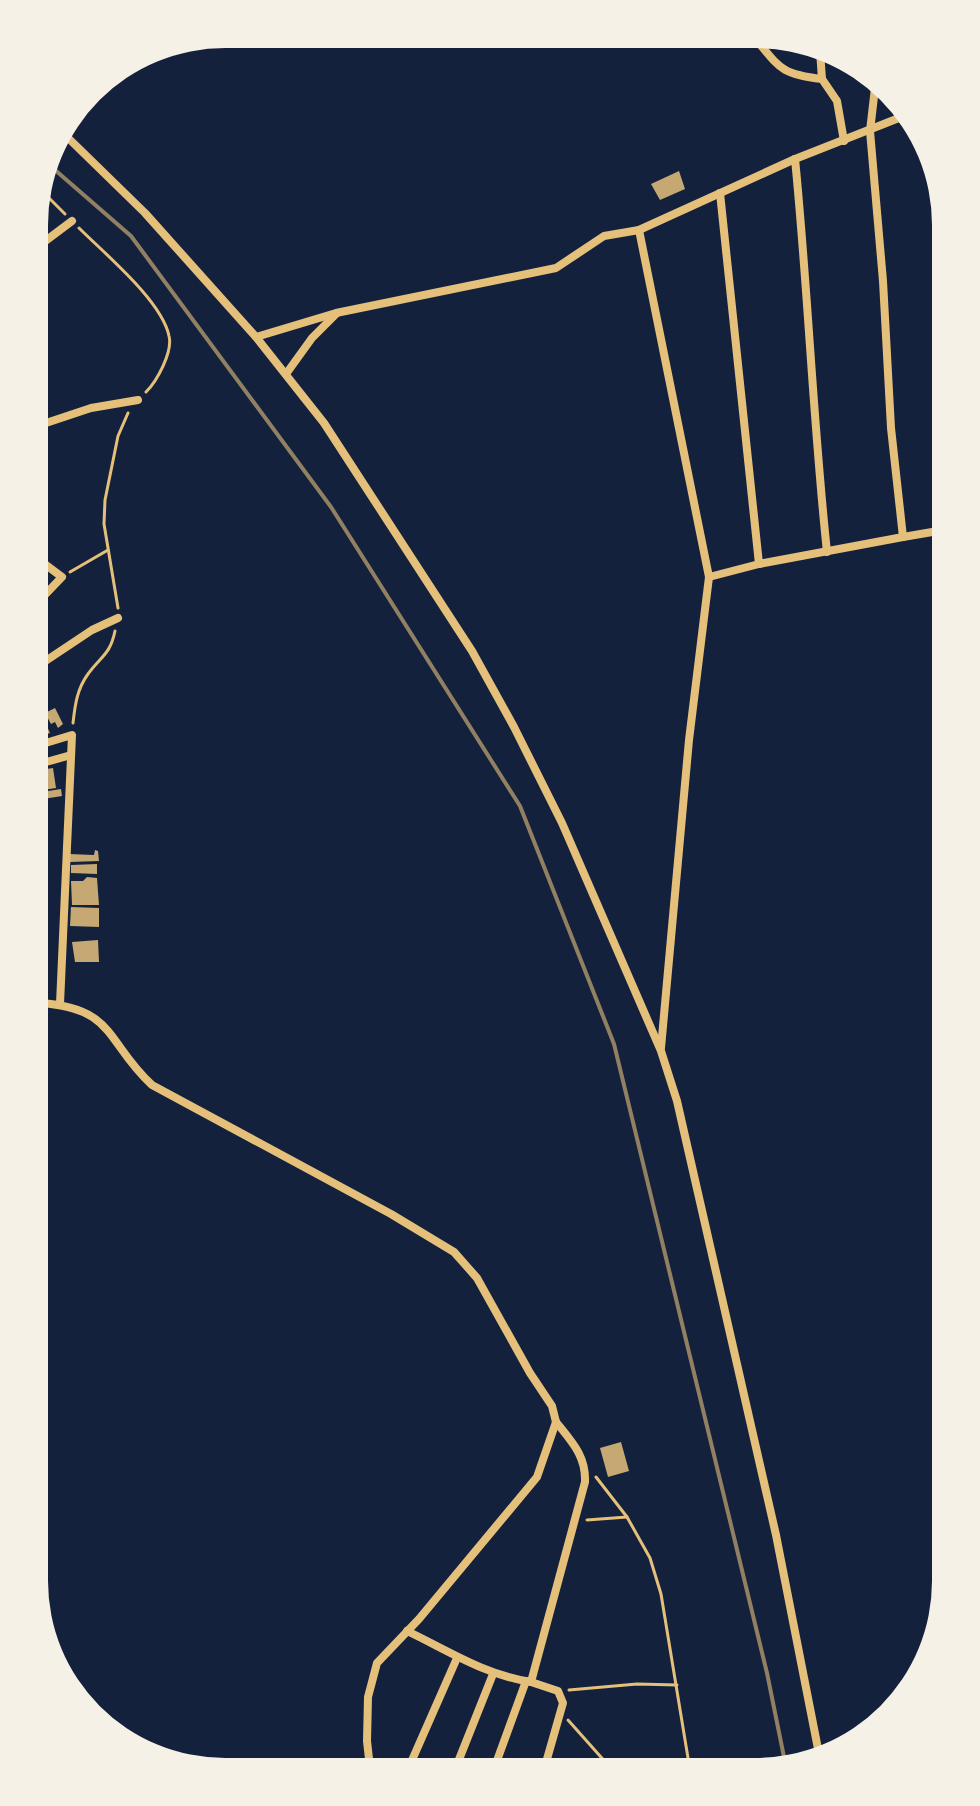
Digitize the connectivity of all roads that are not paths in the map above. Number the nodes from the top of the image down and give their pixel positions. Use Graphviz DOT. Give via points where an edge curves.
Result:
graph roads {
  1 [pos="763,48"];
  2 [pos="821,61"];
  3 [pos="822,79"];
  4 [pos="874,94"];
  5 [pos="896,119"];
  6 [pos="870,131"];
  7 [pos="70,140"];
  8 [pos="844,141"];
  9 [pos="795,159"];
  10 [pos="720,193"];
  11 [pos="72,221"];
  12 [pos="639,230"];
  13 [pos="48,239"];
  14 [pos="336,313"];
  15 [pos="256,337"];
  16 [pos="286,374"];
  17 [pos="138,400"];
  18 [pos="48,422"];
  19 [pos="932,532"];
  20 [pos="903,537"];
  21 [pos="827,552"];
  22 [pos="759,564"];
  23 [pos="48,566"];
  24 [pos="709,577"];
  25 [pos="48,592"];
  26 [pos="118,618"];
  27 [pos="48,659"];
  28 [pos="48,742"];
  29 [pos="71,755"];
  30 [pos="48,761"];
  31 [pos="48,1003"];
  32 [pos="60,1004"];
  33 [pos="661,1051"];
  34 [pos="556,1422"];
  35 [pos="407,1631"];
  36 [pos="457,1658"];
  37 [pos="493,1674"];
  38 [pos="528,1681"];
  39 [pos="818,1747"];
  40 [pos="369,1758"];
  41 [pos="413,1758"];
  42 [pos="460,1758"];
  43 [pos="498,1758"];
  44 [pos="547,1758"];
  1 -- 3 [label="street" via="790,74"];
  2 -- 3 [label="street"];
  3 -- 8 [label="street" via="837,101"];
  4 -- 6 [label="street"];
  5 -- 6 [label="street"];
  6 -- 8 [label="street"];
  6 -- 20 [label="street"];
  7 -- 15 [label="street" via="145,213"];
  8 -- 9 [label="street"];
  9 -- 10 [label="street"];
  9 -- 21 [label="street"];
  10 -- 12 [label="street"];
  10 -- 22 [label="street"];
  11 -- 13 [label="street"];
  12 -- 14 [label="street" via="604,236 556,268"];
  12 -- 24 [label="street"];
  14 -- 15 [label="street"];
  14 -- 16 [label="street"];
  15 -- 16 [label="street"];
  16 -- 33 [label="street" via="324,423 472,651 562,823"];
  17 -- 18 [label="street"];
  19 -- 20 [label="street"];
  20 -- 21 [label="street"];
  21 -- 22 [label="street"];
  22 -- 24 [label="street"];
  23 -- 25 [label="street" via="62,577"];
  24 -- 33 [label="street"];
  26 -- 27 [label="street"];
  28 -- 29 [label="street" via="72,735"];
  29 -- 30 [label="street"];
  29 -- 32 [label="street"];
  31 -- 32 [label="street"];
  32 -- 34 [label="street" via="89,1012 152,1085 454,1252 477,1278 552,1406"];
  33 -- 39 [label="street" via="773,1520"];
  34 -- 35 [label="street" via="537,1477"];
  34 -- 38 [label="street" via="586,1465 585,1482"];
  35 -- 36 [label="street"];
  35 -- 40 [label="street" via="377,1663 368,1697"];
  36 -- 37 [label="street"];
  36 -- 41 [label="street"];
  37 -- 38 [label="street"];
  37 -- 42 [label="street"];
  38 -- 43 [label="street"];
  38 -- 44 [label="street" via="558,1691 563,1703"];
}
